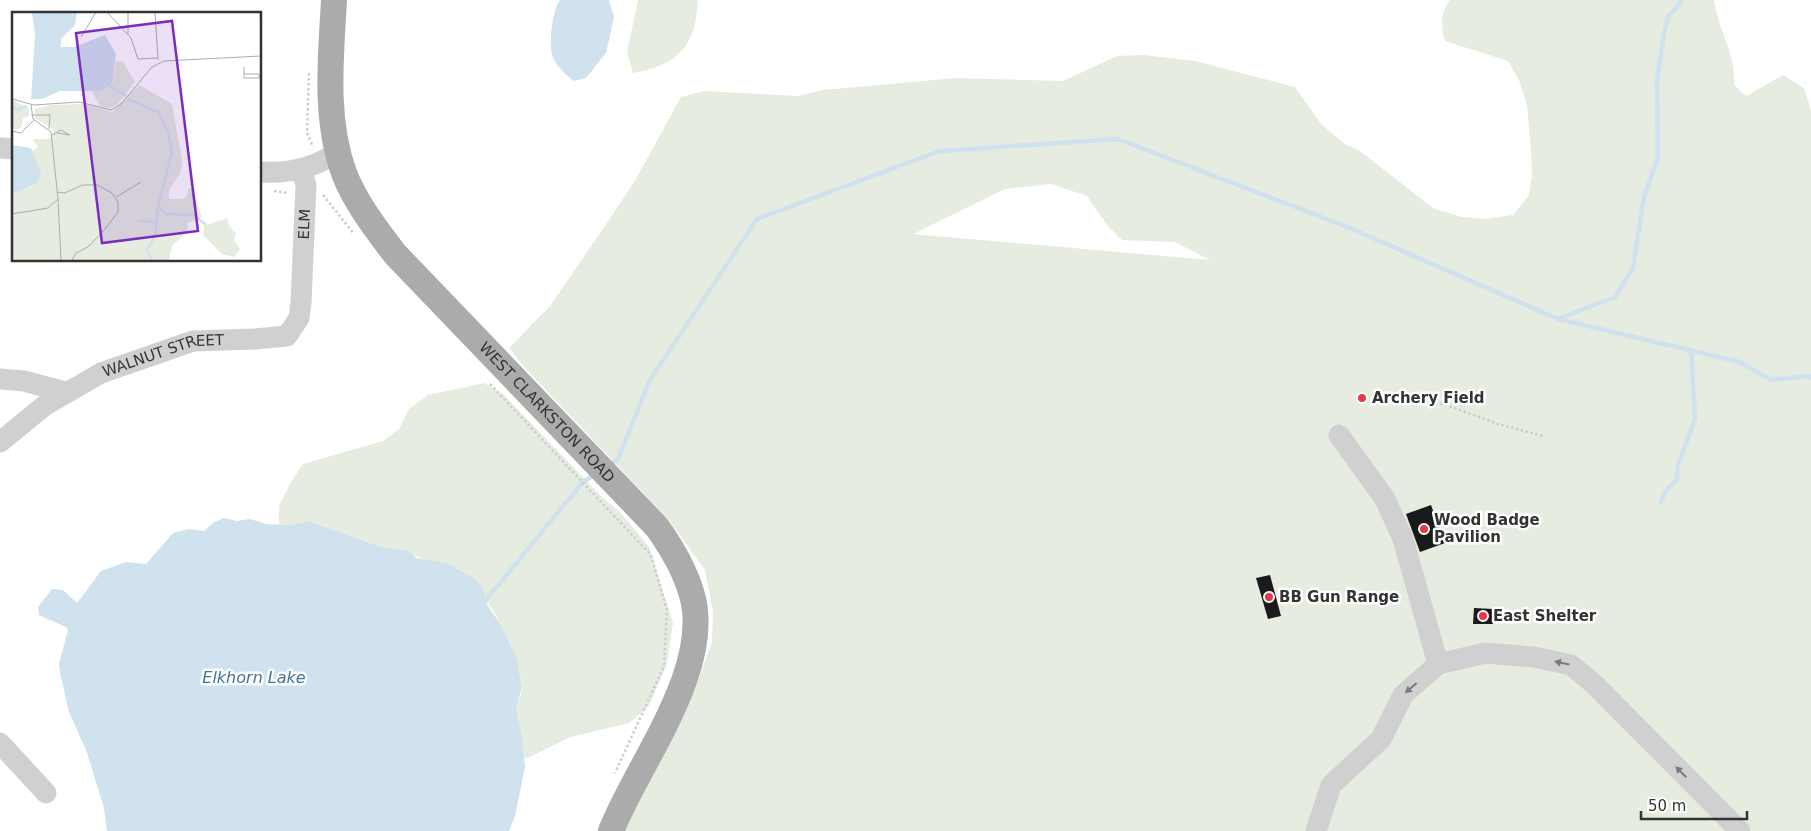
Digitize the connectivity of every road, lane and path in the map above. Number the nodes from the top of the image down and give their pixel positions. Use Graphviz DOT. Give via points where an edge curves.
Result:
graph roads {
  1 [pos="334,0"];
  2 [pos="339,151"];
  3 [pos="301,170"];
  4 [pos="261,172"];
  5 [pos="302,278"];
  6 [pos="484,378"];
  7 [pos="0,379"];
  8 [pos="65,392"];
  9 [pos="1405,402"];
  10 [pos="1339,435"];
  11 [pos="1543,436"];
  12 [pos="0,442"];
  13 [pos="1438,664"];
  14 [pos="0,743"];
  15 [pos="615,773"];
  16 [pos="46,793"];
  17 [pos="611,831"];
  18 [pos="1316,831"];
  19 [pos="1740,831"];
  1 -- 2 [label="main road, WEST CLARKSTON ROAD" via="331,116"];
  2 -- 3 [label="street" via="324,162"];
  2 -- 17 [label="main road, WEST CLARKSTON ROAD" via="344,174 352,189 395,254 657,527 674,550 692,595 696,618 694,649 680,690"];
  3 -- 4 [label="street"];
  3 -- 5 [label="street, ELM" via="306,185"];
  5 -- 8 [label="street, WALNUT STREET" via="298,318 287,336 193,341 100,373"];
  6 -- 15 [label="path" via="651,555 666,610 664,666"];
  7 -- 8 [label="street" via="24,381"];
  8 -- 12 [label="street, WALNUT STREET"];
  9 -- 11 [label="path" via="1443,404"];
  10 -- 13 [label="street" via="1384,499 1404,539"];
  13 -- 18 [label="street, one-way" via="1403,695 1381,739 1331,784"];
  19 -- 13 [label="street, one-way" via="1595,685 1571,665 1534,657 1485,653"];
  14 -- 16 [label="street"];
}
